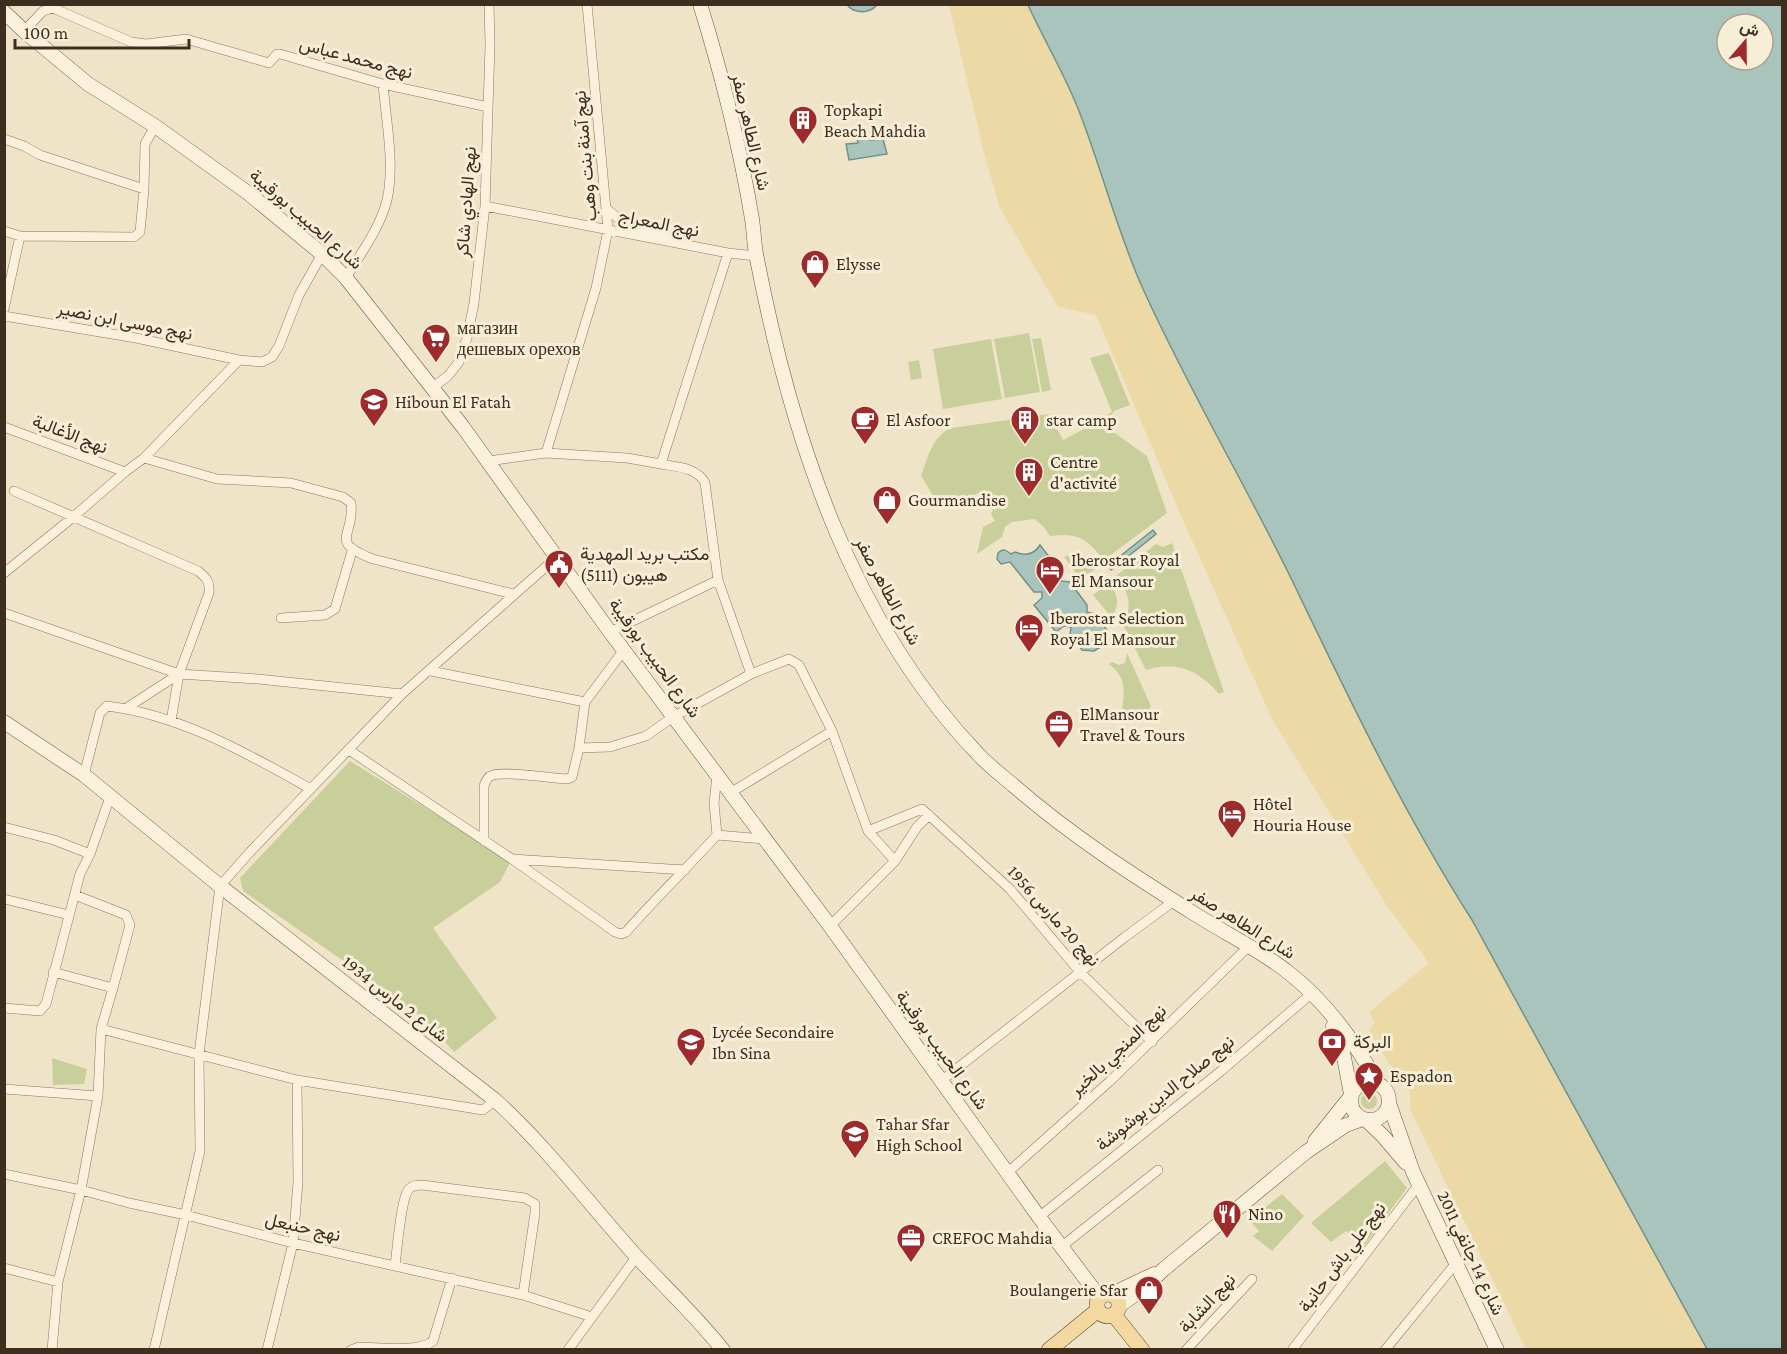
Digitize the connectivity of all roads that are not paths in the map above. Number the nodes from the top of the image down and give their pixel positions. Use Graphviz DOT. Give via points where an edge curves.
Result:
graph roads {
  1 [pos="489,4"];
  2 [pos="587,4"];
  3 [pos="700,4"];
  4 [pos="4,12"];
  5 [pos="24,31"];
  6 [pos="383,84"];
  7 [pos="488,107"];
  8 [pos="155,126"];
  9 [pos="4,139"];
  10 [pos="144,189"];
  11 [pos="485,206"];
  12 [pos="607,209"];
  13 [pos="608,230"];
  14 [pos="4,231"];
  15 [pos="20,236"];
  16 [pos="700,248"];
  17 [pos="728,253"];
  18 [pos="322,254"];
  19 [pos="756,256"];
  20 [pos="346,278"];
  21 [pos="4,309"];
  22 [pos="4,316"];
  23 [pos="239,360"];
  24 [pos="433,387"];
  25 [pos="4,427"];
  26 [pos="546,453"];
  27 [pos="144,458"];
  28 [pos="488,461"];
  29 [pos="661,464"];
  30 [pos="125,472"];
  31 [pos="14,491"];
  32 [pos="72,518"];
  33 [pos="352,551"];
  34 [pos="558,556"];
  35 [pos="4,573"];
  36 [pos="718,580"];
  37 [pos="513,594"];
  38 [pos="4,613"];
  39 [pos="281,618"];
  40 [pos="610,632"];
  41 [pos="624,650"];
  42 [pos="431,671"];
  43 [pos="179,674"];
  44 [pos="751,674"];
  45 [pos="402,694"];
  46 [pos="585,702"];
  47 [pos="125,709"];
  48 [pos="673,717"];
  49 [pos="171,721"];
  50 [pos="4,722"];
  51 [pos="832,731"];
  52 [pos="579,748"];
  53 [pos="349,750"];
  54 [pos="717,774"];
  55 [pos="84,775"];
  56 [pos="311,789"];
  57 [pos="730,793"];
  58 [pos="110,797"];
  59 [pos="926,812"];
  60 [pos="4,826"];
  61 [pos="868,831"];
  62 [pos="717,835"];
  63 [pos="764,839"];
  64 [pos="484,842"];
  65 [pos="90,854"];
  66 [pos="512,859"];
  67 [pos="895,861"];
  68 [pos="685,870"];
  69 [pos="220,886"];
  70 [pos="75,895"];
  71 [pos="4,899"];
  72 [pos="1174,901"];
  73 [pos="69,915"];
  74 [pos="830,926"];
  75 [pos="1248,947"];
  76 [pos="53,972"];
  77 [pos="1080,972"];
  78 [pos="112,988"];
  79 [pos="1311,994"];
  80 [pos="4,1008"];
  81 [pos="1326,1010"];
  82 [pos="101,1029"];
  83 [pos="1152,1042"];
  84 [pos="199,1054"];
  85 [pos="297,1080"];
  86 [pos="941,1081"];
  87 [pos="1377,1082"];
  88 [pos="4,1089"];
  89 [pos="1351,1095"];
  90 [pos="98,1096"];
  91 [pos="495,1100"];
  92 [pos="1389,1103"];
  93 [pos="1364,1119"];
  94 [pos="1306,1152"];
  95 [pos="1158,1170"];
  96 [pos="1007,1173"];
  97 [pos="4,1174"];
  98 [pos="1416,1178"];
  99 [pos="81,1190"];
  100 [pos="186,1215"];
  101 [pos="1039,1217"];
  102 [pos="293,1243"];
  103 [pos="1061,1247"];
  104 [pos="637,1256"];
  105 [pos="1456,1263"];
  106 [pos="395,1266"];
  107 [pos="4,1268"];
  108 [pos="452,1278"];
  109 [pos="1252,1279"];
  110 [pos="58,1282"];
  111 [pos="523,1295"];
  112 [pos="1108,1305"];
  113 [pos="592,1317"];
  114 [pos="52,1350"];
  115 [pos="154,1350"];
  116 [pos="267,1350"];
  117 [pos="351,1350"];
  118 [pos="568,1350"];
  119 [pos="723,1350"];
  120 [pos="1048,1350"];
  121 [pos="1142,1350"];
  122 [pos="1186,1350"];
  123 [pos="1292,1350"];
  124 [pos="1385,1350"];
  125 [pos="1497,1350"];
  1 -- 7 [label="street, نهج الهادي شاكر"];
  2 -- 12 [label="street, نهج آمنة بنت وهب"];
  3 -- 19 [label="main road, شارع الطاهر صفر" via="734,129"];
  4 -- 5 [label="main road, شارع الحبيب بورقيبة"];
  5 -- 6 [label="street, نهج محمد عباس" via="43,11 53,9 131,42 186,39 269,63 280,54"];
  5 -- 8 [label="main road, شارع الحبيب بورقيبة" via="88,84"];
  6 -- 7 [label="street, نهج محمد عباس"];
  6 -- 20 [label="street" via="389,161 387,200"];
  7 -- 11 [label="street, نهج الهادي شاكر"];
  8 -- 10 [label="street" via="145,144"];
  8 -- 18 [label="main road, شارع الحبيب بورقيبة" via="248,193"];
  9 -- 10 [label="street"];
  10 -- 15 [label="street" via="140,232 136,236"];
  11 -- 13 [label="street, نهج المعراج"];
  11 -- 24 [label="street, نهج الهادي شاكر" via="467,338 459,362"];
  12 -- 13 [label="street, نهج آمنة بنت وهب"];
  12 -- 16 [label="street" via="621,220"];
  13 -- 16 [label="street, نهج المعراج"];
  13 -- 26 [label="street, نهج آمنة بنت وهب" via="596,288"];
  14 -- 15 [label="street"];
  15 -- 21 [label="street"];
  16 -- 17 [label="street, نهج المعراج"];
  17 -- 19 [label="street, نهج المعراج"];
  17 -- 29 [label="street"];
  18 -- 20 [label="main road, شارع الحبيب بورقيبة"];
  18 -- 23 [label="street, نهج موسى ابن نصير" via="272,357 262,362"];
  19 -- 72 [label="main road, شارع الطاهر صفر" via="783,376 807,459 860,581 912,673 980,756 1071,832"];
  20 -- 24 [label="main road, شارع الحبيب بورقيبة"];
  22 -- 23 [label="street, نهج موسى ابن نصير"];
  23 -- 27 [label="street"];
  24 -- 28 [label="main road, شارع الحبيب بورقيبة"];
  25 -- 30 [label="street, نهج الأغالبة"];
  26 -- 28 [label="street"];
  26 -- 29 [label="street"];
  27 -- 30 [label="street"];
  27 -- 33 [label="street" via="217,478 291,483 344,497 351,502 346,544"];
  28 -- 34 [label="main road, شارع الحبيب بورقيبة"];
  29 -- 36 [label="street" via="695,471 705,483"];
  30 -- 32 [label="street"];
  31 -- 32 [label="street"];
  32 -- 35 [label="street"];
  32 -- 43 [label="street" via="207,578 209,593"];
  33 -- 37 [label="street" via="373,560"];
  33 -- 39 [label="street" via="335,609 325,615"];
  34 -- 37 [label="street"];
  34 -- 40 [label="main road, شارع الحبيب بورقيبة"];
  36 -- 40 [label="street"];
  36 -- 44 [label="street"];
  37 -- 42 [label="street"];
  38 -- 43 [label="street"];
  40 -- 41 [label="main road, شارع الحبيب بورقيبة"];
  41 -- 46 [label="street"];
  41 -- 48 [label="main road, شارع الحبيب بورقيبة"];
  42 -- 45 [label="street"];
  42 -- 46 [label="street"];
  43 -- 45 [label="street"];
  43 -- 47 [label="street"];
  43 -- 49 [label="street"];
  44 -- 48 [label="street"];
  44 -- 51 [label="street" via="784,660 794,661"];
  45 -- 53 [label="street"];
  46 -- 52 [label="street"];
  47 -- 49 [label="street"];
  47 -- 55 [label="street" via="107,706 100,713"];
  48 -- 52 [label="street" via="646,736 627,743"];
  48 -- 54 [label="main road, شارع الحبيب بورقيبة"];
  49 -- 56 [label="street"];
  50 -- 55 [label="main road, شارع 2 مارس 1934"];
  51 -- 57 [label="street"];
  51 -- 61 [label="street"];
  52 -- 64 [label="street" via="575,772 567,779 504,775 486,779"];
  53 -- 56 [label="street"];
  53 -- 64 [label="street"];
  54 -- 57 [label="main road, شارع الحبيب بورقيبة"];
  54 -- 62 [label="street"];
  55 -- 58 [label="main road, شارع 2 مارس 1934"];
  56 -- 69 [label="street"];
  57 -- 63 [label="main road, شارع الحبيب بورقيبة"];
  58 -- 65 [label="street"];
  58 -- 69 [label="main road, شارع 2 مارس 1934"];
  59 -- 61 [label="street"];
  59 -- 67 [label="street"];
  59 -- 77 [label="street, نهج 20 مارس 1956" via="1010,888"];
  60 -- 65 [label="street"];
  61 -- 67 [label="street"];
  62 -- 63 [label="street"];
  62 -- 68 [label="street"];
  63 -- 74 [label="main road, شارع الحبيب بورقيبة"];
  64 -- 66 [label="street"];
  65 -- 70 [label="street"];
  66 -- 68 [label="street"];
  66 -- 68 [label="street" via="621,934"];
  67 -- 74 [label="street"];
  69 -- 84 [label="street"];
  69 -- 91 [label="main road, شارع 2 مارس 1934"];
  70 -- 73 [label="street"];
  70 -- 78 [label="street" via="126,915 130,921"];
  71 -- 73 [label="street"];
  72 -- 75 [label="main road, شارع الطاهر صفر"];
  72 -- 77 [label="street"];
  73 -- 76 [label="street"];
  74 -- 86 [label="main road, شارع الحبيب بورقيبة"];
  75 -- 79 [label="main road, شارع الطاهر صفر" via="1289,973"];
  75 -- 83 [label="street, نهج المنجي بالخير"];
  76 -- 78 [label="street"];
  76 -- 80 [label="street" via="46,1004 40,1011"];
  77 -- 83 [label="street, نهج 20 مارس 1956"];
  77 -- 86 [label="street"];
  78 -- 82 [label="street"];
  79 -- 81 [label="main road, شارع الطاهر صفر"];
  79 -- 101 [label="street, نهج صلاح الدين بوشوشة"];
  81 -- 87 [label="main road, شارع الطاهر صفر"];
  81 -- 89 [label="main road, شارع الطاهر صفر" via="1342,1047"];
  82 -- 84 [label="street"];
  82 -- 90 [label="street"];
  83 -- 96 [label="street, نهج المنجي بالخير"];
  84 -- 85 [label="street"];
  84 -- 100 [label="street" via="200,1151"];
  85 -- 91 [label="street" via="483,1110"];
  85 -- 102 [label="street" via="298,1182"];
  86 -- 96 [label="main road, شارع الحبيب بورقيبة"];
  87 -- 89 [label="main road" via="1362,1083"];
  87 -- 92 [label="main road" via="1388,1093"];
  88 -- 90 [label="street"];
  89 -- 93 [label="main road" via="1354,1112"];
  89 -- 94 [label="main road"];
  90 -- 99 [label="street"];
  91 -- 104 [label="main road, شارع 2 مارس 1934" via="524,1126"];
  92 -- 93 [label="main road" via="1381,1117"];
  92 -- 98 [label="main road, شارع 14 جانفي 2011"];
  93 -- 94 [label="main road" via="1346,1125"];
  93 -- 98 [label="main road, شارع 14 جانفي 2011"];
  94 -- 112 [label="main road" via="1164,1269"];
  95 -- 103 [label="street"];
  96 -- 101 [label="main road, شارع الحبيب بورقيبة"];
  97 -- 99 [label="street, نهج حنبعل"];
  98 -- 105 [label="main road, شارع 14 جانفي 2011"];
  98 -- 123 [label="street, نهج علي باش حانبة"];
  99 -- 100 [label="street, نهج حنبعل"];
  99 -- 110 [label="street"];
  100 -- 102 [label="street, نهج حنبعل"];
  100 -- 115 [label="street"];
  101 -- 103 [label="main road, شارع الحبيب بورقيبة"];
  102 -- 106 [label="street, نهج حنبعل"];
  102 -- 116 [label="street"];
  103 -- 112 [label="main road, شارع الحبيب بورقيبة"];
  104 -- 113 [label="street"];
  104 -- 119 [label="main road, شارع 2 مارس 1934"];
  105 -- 124 [label="street"];
  105 -- 125 [label="main road, شارع 14 جانفي 2011"];
  106 -- 108 [label="street, نهج حنبعل"];
  106 -- 111 [label="street" via="404,1202 413,1185 525,1198 535,1204 535,1214"];
  107 -- 110 [label="street"];
  108 -- 111 [label="street, نهج حنبعل"];
  108 -- 117 [label="street" via="429,1344"];
  109 -- 122 [label="street, نهج الشابة"];
  110 -- 114 [label="street"];
  111 -- 113 [label="street, نهج حنبعل"];
  112 -- 120 [label="main road"];
  112 -- 121 [label="main road, شارع الحبيب بورقيبة"];
  113 -- 118 [label="street"];
}
